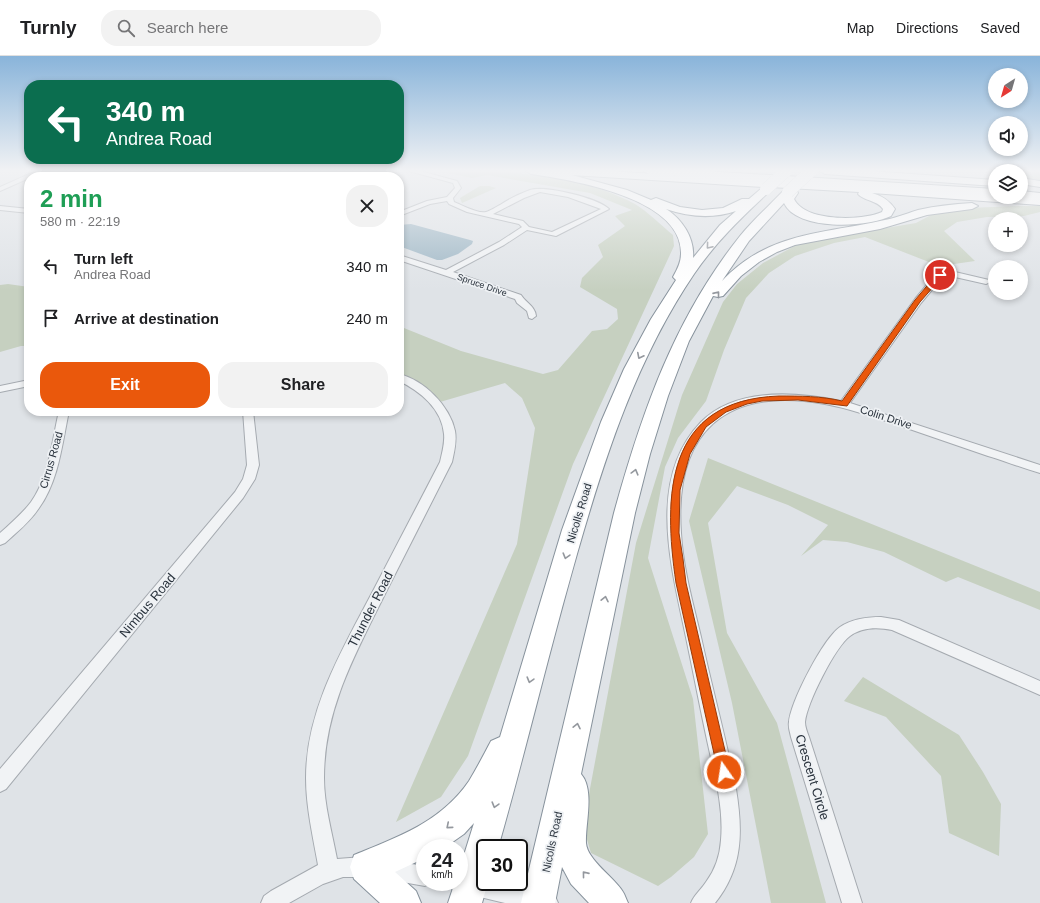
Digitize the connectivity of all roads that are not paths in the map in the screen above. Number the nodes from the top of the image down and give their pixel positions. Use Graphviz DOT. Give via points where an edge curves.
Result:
graph roads {
  1 [pos="468,211"];
  2 [pos="495,211"];
  3 [pos="603,211"];
  4 [pos="659,211"];
  5 [pos="682,211"];
  6 [pos="716,211"];
  7 [pos="742,211"];
  8 [pos="770,211"];
  9 [pos="799,211"];
  10 [pos="889,211"];
  11 [pos="937,211"];
  12 [pos="486,215"];
  13 [pos="525,228"];
  14 [pos="404,259"];
  15 [pos="446,273"];
  16 [pos="986,282"];
  17 [pos="673,296"];
  18 [pos="532,316"];
  19 [pos="684,336"];
  20 [pos="404,380"];
  21 [pos="24,384"];
  22 [pos="0,389"];
  23 [pos="844,404"];
  24 [pos="63,416"];
  25 [pos="248,416"];
  26 [pos="1040,469"];
  27 [pos="0,540"];
  28 [pos="1040,688"];
  29 [pos="521,710"];
  30 [pos="572,750"];
  31 [pos="0,783"];
  32 [pos="366,867"];
  33 [pos="329,871"];
  34 [pos="416,875"];
  35 [pos="468,879"];
  36 [pos="468,890"];
  37 [pos="542,902"];
  38 [pos="706,902"];
  39 [pos="271,903"];
  40 [pos="404,903"];
  41 [pos="611,903"];
  42 [pos="852,903"];
  1 -- 12 [label="street"];
  2 -- 12 [label="street"];
  3 -- 13 [label="street" via="553,234"];
  4 -- 17 [label="highway" via="668,216 682,233 688,250"];
  5 -- 6 [label="highway"];
  7 -- 17 [label="highway, Nicolls Road, one-way" via="708,247"];
  8 -- 19 [label="highway, Nicolls Road" via="733,252 705,296"];
  9 -- 10 [label="highway" via="809,216 846,222 870,221 881,218"];
  19 -- 11 [label="highway, one-way" via="740,269 760,255 782,245 818,235 878,226"];
  12 -- 13 [label="street" via="521,222"];
  13 -- 15 [label="street, Spruce Drive" via="505,242"];
  14 -- 15 [label="street, Spruce Drive"];
  15 -- 18 [label="street, Spruce Drive" via="518,297 531,310"];
  16 -- 23 [label="street" via="949,274 938,277 914,305"];
  17 -- 29 [label="highway, Nicolls Road, one-way" via="624,387 599,452 572,533"];
  30 -- 19 [label="highway, Nicolls Road, one-way" via="633,478 652,415"];
  20 -- 33 [label="street, Thunder Road" via="422,390 436,404 449,431 449,445 446,462 342,665 326,705 315,778"];
  21 -- 22 [label="street"];
  23 -- 26 [label="street, Colin Drive"];
  23 -- 38 [label="street, Colin Drive" via="814,399 780,398 735,405 703,425 689,446 681,468 674,510 677,559 730,801 731,840 728,857"];
  24 -- 27 [label="street, Cirrus Road" via="43,491 36,504"];
  25 -- 31 [label="street, Nimbus Road" via="253,464 249,479 239,495"];
  28 -- 42 [label="street, Crescent Circle" via="894,624 881,622 860,625 844,632 833,644 803,704 797,723"];
  29 -- 32 [label="highway, one-way" via="482,787 457,819 426,842"];
  29 -- 35 [label="highway, Nicolls Road, one-way"];
  30 -- 37 [label="highway, Nicolls Road"];
  41 -- 30 [label="highway, one-way" via="577,864 570,844"];
  32 -- 33 [label="street"];
  32 -- 34 [label="street"];
  32 -- 40 [label="highway"];
  33 -- 39 [label="street"];
  36 -- 37 [label="street"];
}
